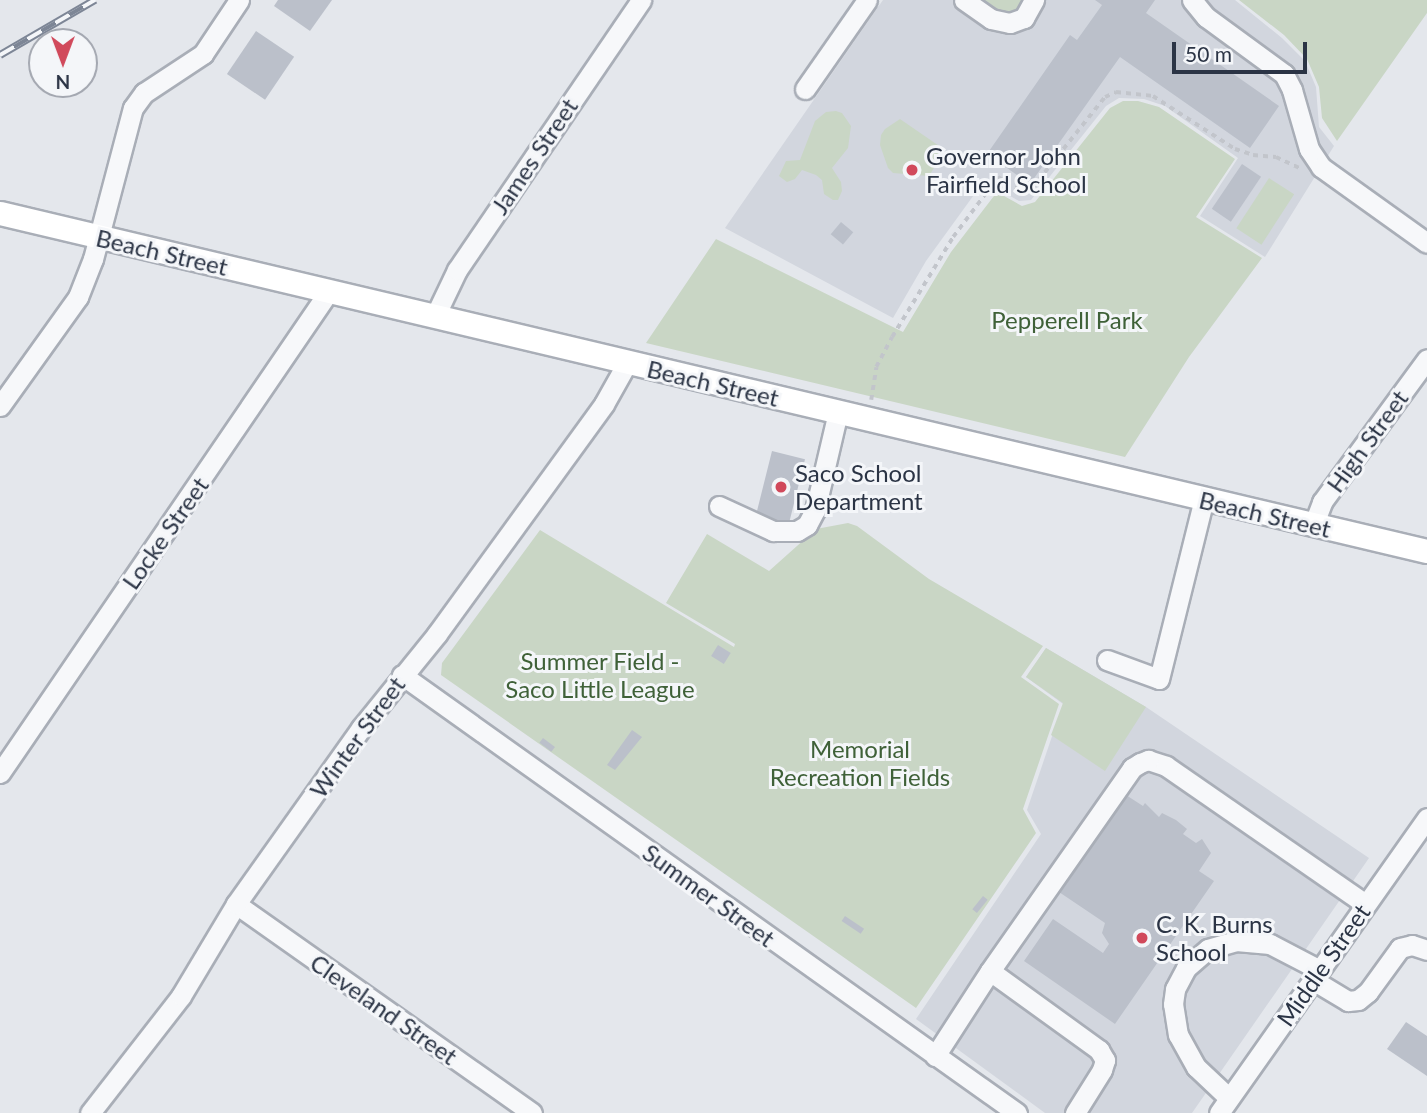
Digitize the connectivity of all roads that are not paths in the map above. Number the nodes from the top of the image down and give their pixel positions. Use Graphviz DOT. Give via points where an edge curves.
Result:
graph roads {
  1 [pos="239,0"];
  2 [pos="641,0"];
  3 [pos="867,0"];
  4 [pos="964,0"];
  5 [pos="1034,0"];
  6 [pos="1192,0"];
  7 [pos="805,89"];
  8 [pos="0,214"];
  9 [pos="99,237"];
  10 [pos="1427,243"];
  11 [pos="329,291"];
  12 [pos="435,316"];
  13 [pos="1427,359"];
  14 [pos="627,363"];
  15 [pos="0,406"];
  16 [pos="838,412"];
  17 [pos="1204,499"];
  18 [pos="719,506"];
  19 [pos="1313,526"];
  20 [pos="1427,551"];
  21 [pos="1107,660"];
  22 [pos="402,675"];
  23 [pos="0,773"];
  24 [pos="1427,818"];
  25 [pos="236,904"];
  26 [pos="1365,904"];
  27 [pos="1427,950"];
  28 [pos="990,971"];
  29 [pos="1317,975"];
  30 [pos="935,1056"];
  31 [pos="1224,1106"];
  32 [pos="90,1113"];
  33 [pos="533,1113"];
  34 [pos="1017,1113"];
  35 [pos="1075,1113"];
  1 -- 9 [label="street" via="203,54 144,93 132,108"];
  2 -- 12 [label="street, James Street" via="457,270"];
  3 -- 7 [label="street"];
  4 -- 5 [label="street" via="991,19 1010,23 1024,18"];
  6 -- 10 [label="street" via="1206,17 1283,74 1309,149 1329,174"];
  8 -- 9 [label="main road, Beach Street"];
  9 -- 11 [label="main road, Beach Street"];
  9 -- 15 [label="street" via="78,297"];
  11 -- 12 [label="main road, Beach Street"];
  11 -- 23 [label="street, Locke Street"];
  12 -- 14 [label="main road, Beach Street"];
  13 -- 19 [label="street, High Street" via="1322,502"];
  14 -- 16 [label="main road, Beach Street"];
  14 -- 22 [label="street, Winter Street" via="604,404 437,635"];
  16 -- 17 [label="main road, Beach Street"];
  16 -- 18 [label="street" via="815,510 807,525 797,531 773,531"];
  17 -- 19 [label="main road, Beach Street"];
  17 -- 21 [label="street" via="1159,679"];
  19 -- 20 [label="main road, Beach Street"];
  22 -- 25 [label="street, Winter Street"];
  22 -- 30 [label="street, Summer Street"];
  24 -- 26 [label="street, Middle Street"];
  25 -- 32 [label="street, Winter Street" via="181,996"];
  25 -- 33 [label="street, Cleveland Street"];
  26 -- 28 [label="street" via="1166,766 1148,760 1132,768"];
  26 -- 29 [label="street, Middle Street"];
  27 -- 29 [label="street" via="1412,945 1400,948 1358,1000 1348,1001"];
  28 -- 30 [label="street"];
  28 -- 35 [label="street" via="1099,1050 1105,1060"];
  29 -- 31 [label="street, Middle Street"];
  29 -- 31 [label="street" via="1270,944 1236,941 1208,949 1186,968 1173,1003 1178,1035 1189,1059"];
  30 -- 34 [label="street, Summer Street"];
}
